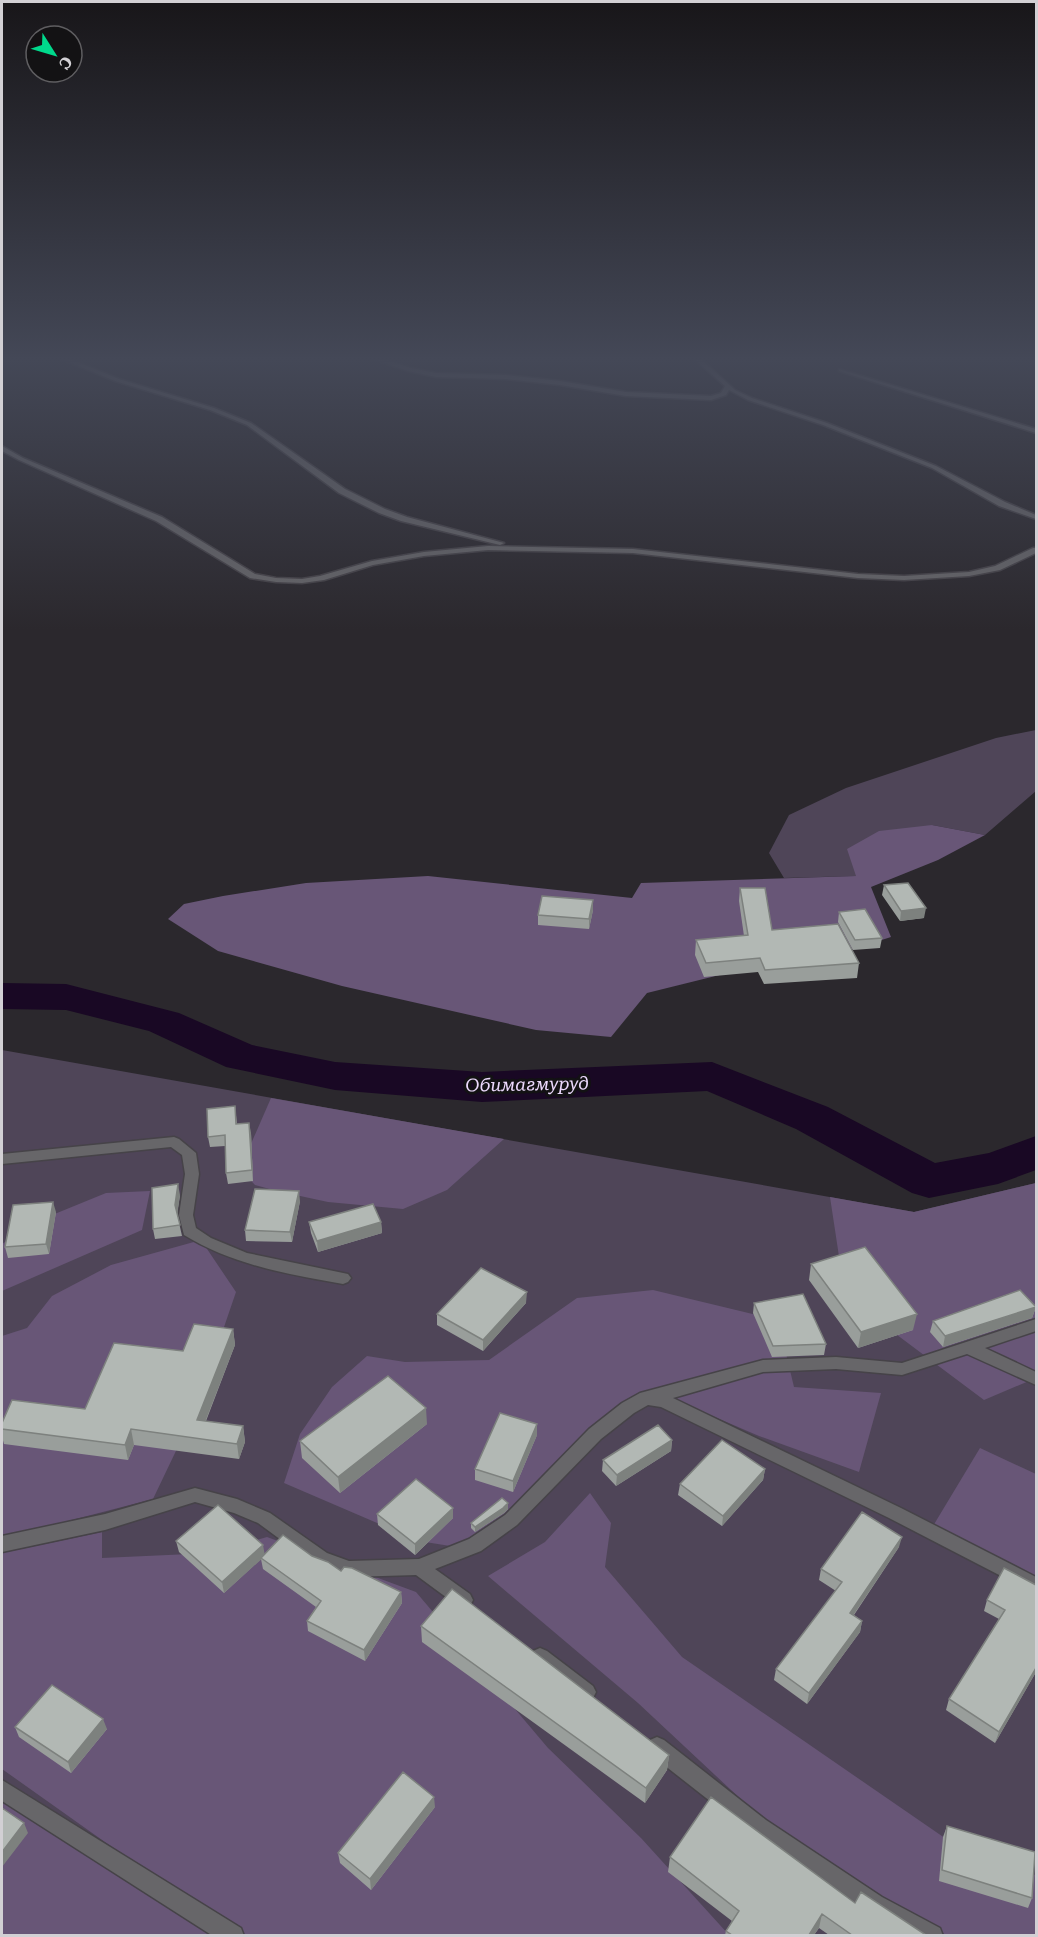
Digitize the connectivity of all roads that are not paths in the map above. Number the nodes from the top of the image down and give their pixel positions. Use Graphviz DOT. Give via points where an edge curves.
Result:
graph roads {
  1 [pos="2,448"];
  2 [pos="283,448"];
  3 [pos="887,448"];
  4 [pos="1036,517"];
  5 [pos="519,548"];
  6 [pos="1036,550"];
  7 [pos="2,1159"];
  8 [pos="343,1278"];
  9 [pos="1036,1325"];
  10 [pos="968,1347"];
  11 [pos="1036,1379"];
  12 [pos="651,1398"];
  13 [pos="2,1544"];
  14 [pos="419,1567"];
  15 [pos="1036,1586"];
  16 [pos="476,1609"];
  17 [pos="523,1644"];
  18 [pos="598,1701"];
  19 [pos="644,1737"];
  20 [pos="2,1790"];
  21 [pos="233,1935"];
  22 [pos="932,1935"];
  1 -- 5 [label="street" via="159,519 237,568 265,578 302,581 424,554"];
  2 -- 5 [label="street" via="342,491 382,511"];
  3 -- 4 [label="street"];
  5 -- 6 [label="street" via="633,550 904,578 969,574 997,568"];
  7 -- 8 [label="street" via="174,1142 189,1153 189,1231 225,1251"];
  9 -- 10 [label="street"];
  10 -- 11 [label="street"];
  10 -- 12 [label="street" via="902,1368 836,1363 763,1366"];
  12 -- 14 [label="street" via="641,1399 595,1434 511,1520 474,1545"];
  12 -- 15 [label="street" via="885,1508"];
  13 -- 14 [label="street" via="105,1522 195,1494 264,1518 321,1559 349,1569"];
  14 -- 16 [label="street"];
  17 -- 18 [label="street"];
  19 -- 22 [label="street" via="759,1827 875,1904"];
  20 -- 21 [label="street"];
}
